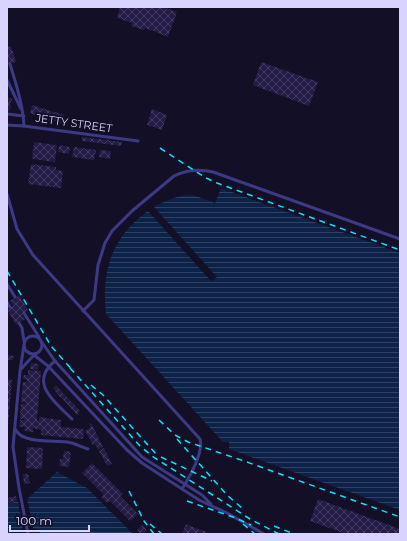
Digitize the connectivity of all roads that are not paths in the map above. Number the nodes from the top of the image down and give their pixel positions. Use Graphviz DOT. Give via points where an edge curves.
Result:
graph roads {
  1 [pos="10,64"];
  2 [pos="7,80"];
  3 [pos="22,112"];
  4 [pos="7,114"];
  5 [pos="24,116"];
  6 [pos="7,125"];
  7 [pos="24,126"];
  8 [pos="138,141"];
  9 [pos="7,197"];
  10 [pos="400,239"];
  11 [pos="7,284"];
  12 [pos="15,297"];
  13 [pos="7,302"];
  14 [pos="10,307"];
  15 [pos="84,311"];
  16 [pos="24,313"];
  17 [pos="20,323"];
  18 [pos="40,339"];
  19 [pos="24,344"];
  20 [pos="39,351"];
  21 [pos="28,352"];
  22 [pos="34,355"];
  23 [pos="55,361"];
  24 [pos="48,366"];
  25 [pos="20,371"];
  26 [pos="72,419"];
  27 [pos="15,427"];
  28 [pos="88,449"];
  29 [pos="184,484"];
  30 [pos="182,489"];
  31 [pos="214,506"];
  32 [pos="28,534"];
  33 [pos="264,534"];
  1 -- 3 [label="lane"];
  2 -- 3 [label="lane"];
  3 -- 5 [label="lane"];
  4 -- 5 [label="lane"];
  5 -- 7 [label="lane"];
  6 -- 7 [label="lane, JETTY STREET"];
  7 -- 8 [label="lane, JETTY STREET"];
  9 -- 15 [label="lane" via="17,229 27,247"];
  10 -- 15 [label="lane" via="213,172 201,170 180,174 174,176 132,211 112,231 98,265 94,300"];
  11 -- 12 [label="lane"];
  13 -- 14 [label="lane"];
  15 -- 29 [label="lane" via="200,439 200,448 192,472"];
  16 -- 18 [label="lane"];
  17 -- 19 [label="lane"];
  18 -- 19 [label="lane" via="30,336"];
  18 -- 20 [label="lane" via="42,346"];
  18 -- 23 [label="lane"];
  19 -- 21 [label="lane"];
  19 -- 25 [label="lane"];
  20 -- 21 [label="lane"];
  20 -- 22 [label="lane"];
  21 -- 22 [label="lane"];
  22 -- 24 [label="lane"];
  22 -- 25 [label="lane"];
  23 -- 24 [label="lane"];
  23 -- 29 [label="lane" via="142,457"];
  24 -- 26 [label="lane" via="43,381 45,389"];
  24 -- 30 [label="lane" via="126,450"];
  25 -- 27 [label="lane"];
  27 -- 28 [label="lane" via="18,433 28,439 65,442"];
  27 -- 32 [label="lane" via="14,451"];
  29 -- 30 [label="lane"];
  29 -- 31 [label="lane"];
  30 -- 31 [label="lane"];
  31 -- 33 [label="lane"];
}
